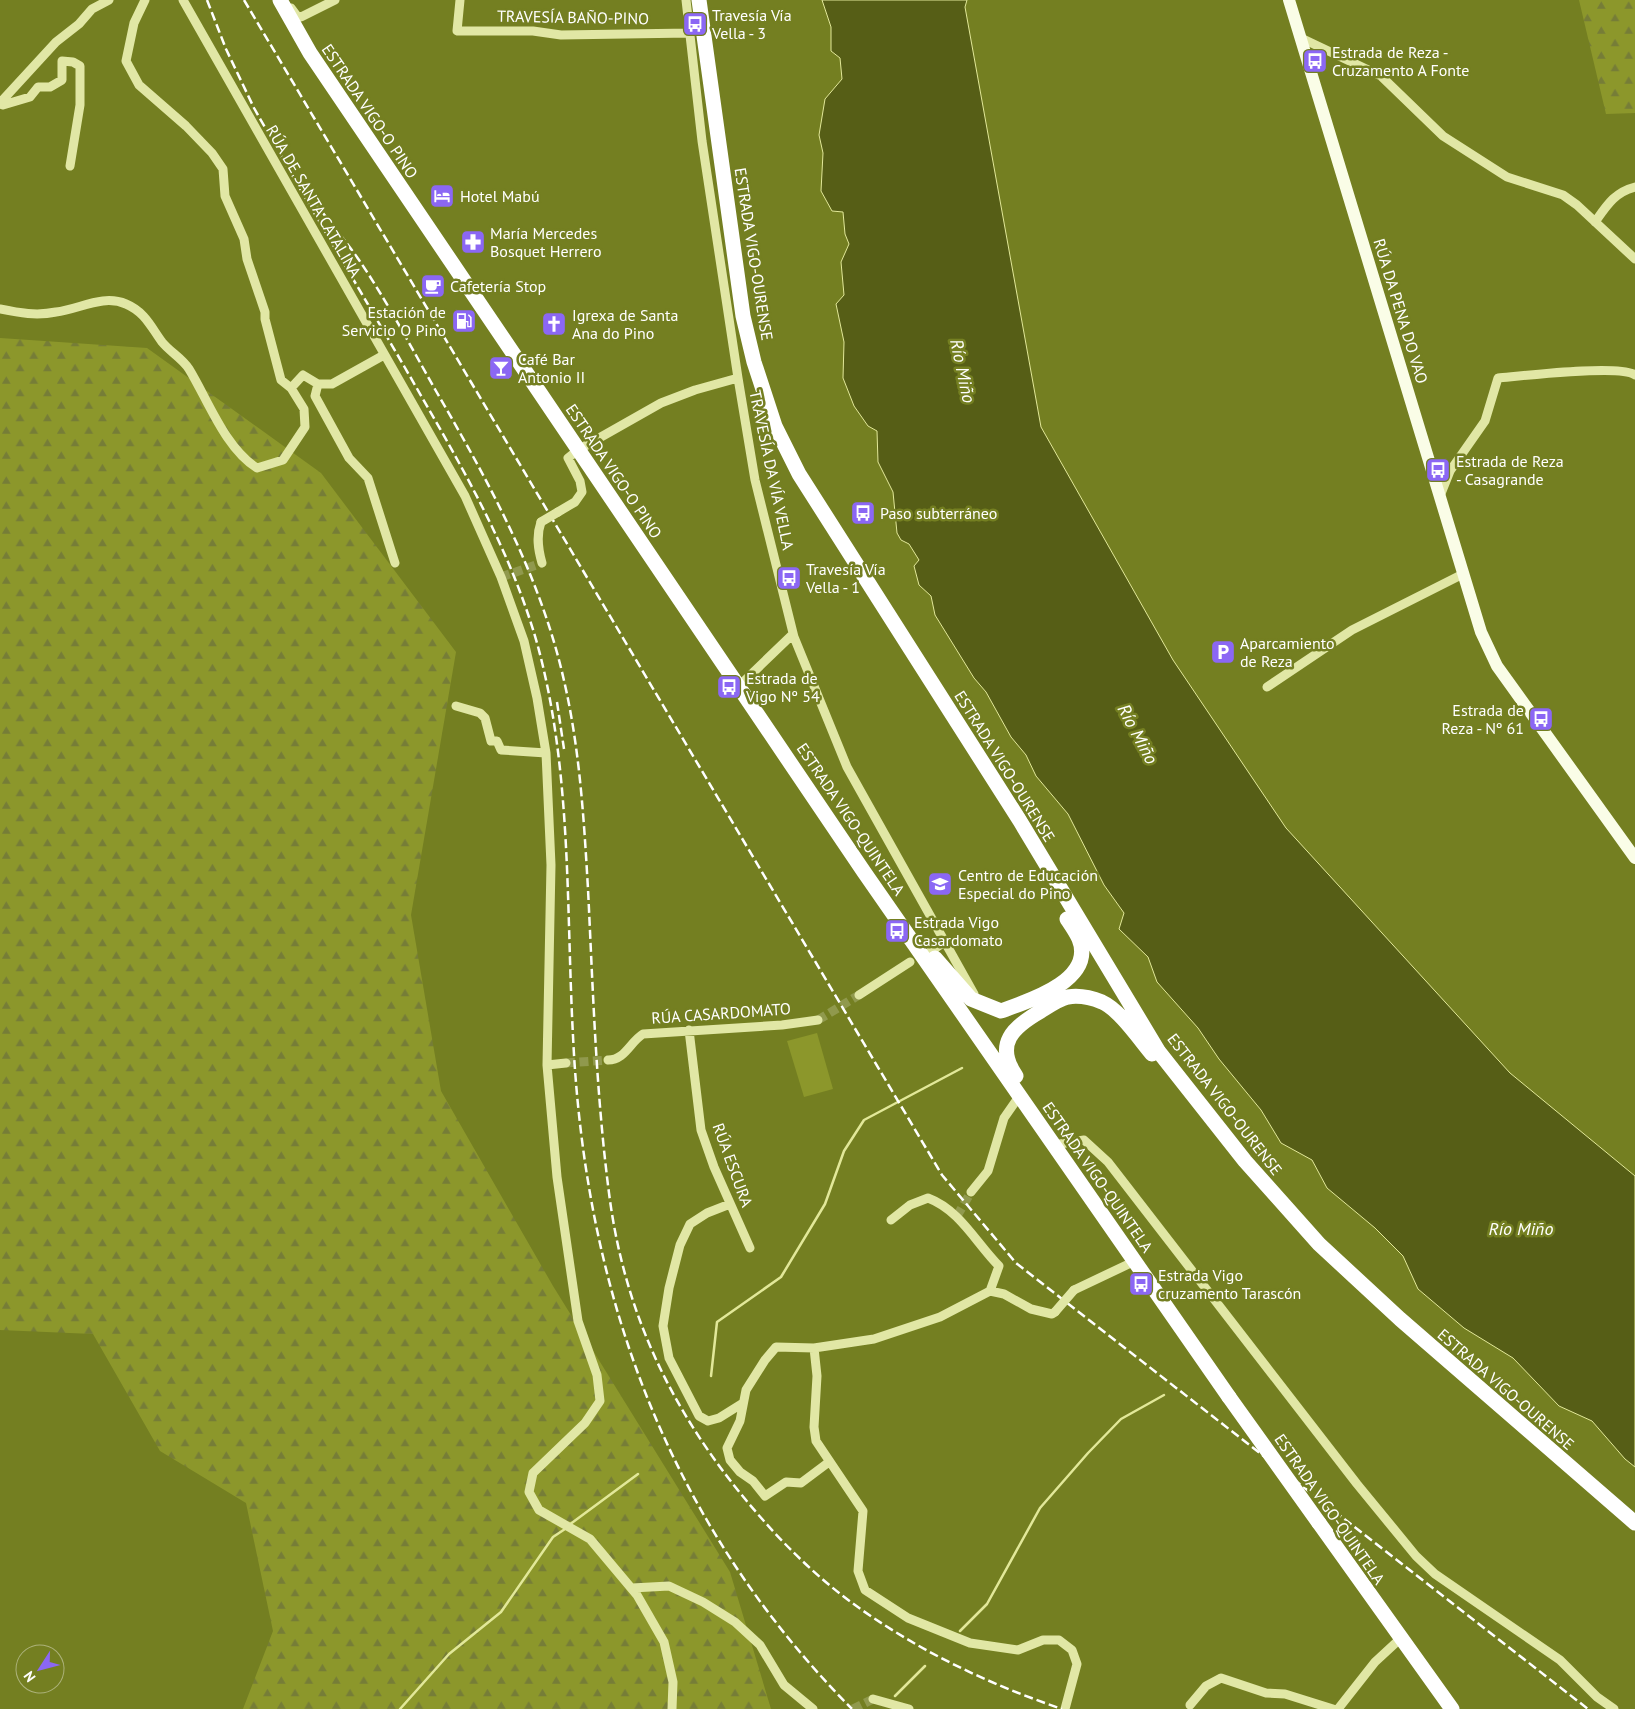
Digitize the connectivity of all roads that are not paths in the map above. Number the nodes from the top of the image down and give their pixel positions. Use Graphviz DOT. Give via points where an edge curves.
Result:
graph roads {
  1 [pos="109,0"];
  2 [pos="145,0"];
  3 [pos="183,0"];
  4 [pos="280,0"];
  5 [pos="288,0"];
  6 [pos="335,0"];
  7 [pos="460,0"];
  8 [pos="686,0"];
  9 [pos="699,0"];
  10 [pos="1290,0"];
  11 [pos="298,23"];
  12 [pos="690,33"];
  13 [pos="1301,38"];
  14 [pos="0,103"];
  15 [pos="70,166"];
  16 [pos="1635,187"];
  17 [pos="1595,222"];
  18 [pos="1635,259"];
  19 [pos="0,309"];
  20 [pos="384,355"];
  21 [pos="1635,375"];
  22 [pos="738,378"];
  23 [pos="318,384"];
  24 [pos="291,388"];
  25 [pos="578,450"];
  26 [pos="1440,496"];
  27 [pos="395,563"];
  28 [pos="542,563"];
  29 [pos="1463,574"];
  30 [pos="793,634"];
  31 [pos="739,686"];
  32 [pos="1267,687"];
  33 [pos="456,706"];
  34 [pos="951,713"];
  35 [pos="546,753"];
  36 [pos="1635,858"];
  37 [pos="864,872"];
  38 [pos="904,927"];
  39 [pos="944,942"];
  40 [pos="930,952"];
  41 [pos="910,962"];
  42 [pos="934,971"];
  43 [pos="859,995"];
  44 [pos="979,1003"];
  45 [pos="818,1020"];
  46 [pos="689,1030"];
  47 [pos="608,1060"];
  48 [pos="566,1063"];
  49 [pos="547,1065"];
  50 [pos="1020,1095"];
  51 [pos="1054,1145"];
  52 [pos="1244,1161"];
  53 [pos="971,1192"];
  54 [pos="730,1204"];
  55 [pos="891,1220"];
  56 [pos="750,1248"];
  57 [pos="1135,1261"];
  58 [pos="990,1292"];
  59 [pos="814,1348"];
  60 [pos="743,1403"];
  61 [pos="829,1462"];
  62 [pos="1599,1492"];
  63 [pos="1635,1522"];
  64 [pos="1635,1527"];
  65 [pos="632,1588"];
  66 [pos="1379,1607"];
  67 [pos="1401,1638"];
  68 [pos="873,1699"];
  69 [pos="1190,1704"];
  70 [pos="1067,1705"];
  71 [pos="672,1709"];
  72 [pos="813,1709"];
  73 [pos="909,1709"];
  74 [pos="1333,1709"];
  75 [pos="1338,1709"];
  76 [pos="1452,1709"];
  77 [pos="1456,1709"];
  78 [pos="1614,1709"];
  1 -- 14 [label="street" via="92,9 56,42"];
  2 -- 24 [label="street" via="134,23 126,61 139,85 186,126 223,169 225,196 244,239 281,380"];
  3 -- 20 [label="street, RÚA DE SANTA CATALINA"];
  4 -- 11 [label="highway, ESTRADA VIGO-O PINO"];
  5 -- 11 [label="street"];
  6 -- 11 [label="street"];
  7 -- 12 [label="street, TRAVESÍA BAÑO-PINO" via="456,31 533,31 560,35"];
  8 -- 12 [label="street, TRAVESÍA DA VÍA VELLA"];
  9 -- 34 [label="highway, ESTRADA VIGO-OURENSE" via="743,316 775,426 799,474"];
  10 -- 13 [label="main road, RÚA DA PENA DO VAO"];
  11 -- 25 [label="highway, ESTRADA VIGO-O PINO"];
  12 -- 22 [label="street, TRAVESÍA DA VÍA VELLA" via="702,141"];
  13 -- 17 [label="street" via="1381,76 1443,136 1507,177 1563,195"];
  13 -- 26 [label="main road, RÚA DA PENA DO VAO"];
  14 -- 15 [label="street" via="3,105 30,97 38,87 50,87 62,80 62,61 80,66 80,105"];
  16 -- 17 [label="street" via="1621,190"];
  17 -- 18 [label="street"];
  19 -- 24 [label="street" via="24,314 54,313 103,299 126,304 151,322 162,342 188,367 222,428 257,468 283,460 306,427 304,409"];
  20 -- 23 [label="street" via="332,384"];
  20 -- 35 [label="street, RÚA DE SANTA CATALINA" via="466,496 501,577 526,648"];
  21 -- 26 [label="street" via="1630,371 1598,370 1498,378 1485,421 1450,471"];
  22 -- 25 [label="street" via="661,403"];
  22 -- 30 [label="street, TRAVESÍA DA VÍA VELLA" via="755,480"];
  23 -- 24 [label="street" via="303,375"];
  23 -- 27 [label="street" via="315,396 349,458 368,478"];
  25 -- 28 [label="street, bridge" via="568,458 582,492 575,502 541,522 537,532"];
  25 -- 31 [label="highway, ESTRADA VIGO-O PINO"];
  26 -- 29 [label="main road, RÚA DA PENA DO VAO"];
  29 -- 32 [label="street" via="1352,630"];
  29 -- 36 [label="main road, RÚA DA PENA DO VAO" via="1481,632 1497,666"];
  30 -- 31 [label="street"];
  30 -- 39 [label="street, TRAVESÍA DA VÍA VELLA" via="847,766"];
  31 -- 37 [label="highway, ESTRADA VIGO-QUINTELA"];
  33 -- 35 [label="street" via="480,713 485,718 491,741 497,741 501,750"];
  34 -- 44 [label="highway" via="1080,941 1081,955 1076,971 1062,985 1001,1011"];
  34 -- 52 [label="highway, ESTRADA VIGO-OURENSE" via="1159,1052"];
  35 -- 49 [label="street, RÚA DE SANTA CATALINA" via="551,865"];
  37 -- 38 [label="highway, ESTRADA VIGO-QUINTELA"];
  37 -- 40 [label="highway"];
  38 -- 41 [label="street"];
  38 -- 42 [label="highway, ESTRADA VIGO-QUINTELA"];
  39 -- 40 [label="street"];
  39 -- 44 [label="street, TRAVESÍA DA VÍA VELLA"];
  40 -- 44 [label="highway"];
  41 -- 42 [label="street"];
  41 -- 43 [label="street"];
  42 -- 50 [label="highway, ESTRADA VIGO-QUINTELA"];
  45 -- 46 [label="street, RÚA CASARDOMATO"];
  46 -- 47 [label="street, RÚA CASARDOMATO" via="644,1034 621,1056"];
  46 -- 54 [label="street, RÚA ESCURA" via="701,1130"];
  48 -- 49 [label="street"];
  49 -- 65 [label="street, RÚA DE SANTA CATALINA" via="557,1177 578,1321 597,1375 600,1401 585,1423 532,1473 529,1492 539,1510 590,1540"];
  50 -- 51 [label="highway, ESTRADA VIGO-QUINTELA"];
  50 -- 53 [label="street" via="1004,1118 988,1171"];
  51 -- 52 [label="highway" via="1049,1126 1008,1064 1009,1040 1021,1022 1055,1002 1068,997 1085,997 1104,1003 1126,1023"];
  51 -- 57 [label="highway, ESTRADA VIGO-QUINTELA"];
  51 -- 78 [label="street" via="1084,1140 1108,1162 1416,1556 1435,1574 1560,1660 1597,1697"];
  52 -- 62 [label="highway, ESTRADA VIGO-OURENSE" via="1319,1244 1400,1320"];
  54 -- 56 [label="street, RÚA ESCURA"];
  54 -- 60 [label="street" via="690,1224 680,1245 669,1288 664,1326 668,1358 699,1416 708,1421 719,1418"];
  55 -- 58 [label="street" via="910,1205 928,1198 943,1204 999,1266"];
  57 -- 58 [label="street, bridge" via="1074,1290 1052,1314 1031,1309 1004,1294"];
  57 -- 66 [label="highway, ESTRADA VIGO-QUINTELA, bridge"];
  58 -- 59 [label="street" via="940,1317 874,1340"];
  59 -- 60 [label="street" via="776,1347 746,1390"];
  59 -- 61 [label="street" via="814,1426 816,1441"];
  60 -- 61 [label="street" via="740,1421 728,1448 730,1460 766,1496 786,1482 801,1483"];
  61 -- 70 [label="street" via="863,1512 858,1571 865,1590 908,1618 970,1643 1018,1650 1043,1640 1059,1640 1072,1650 1076,1664"];
  62 -- 63 [label="highway, ESTRADA VIGO-OURENSE"];
  62 -- 64 [label="highway"];
  65 -- 71 [label="street, RÚA DE SANTA CATALINA" via="664,1642 673,1682"];
  65 -- 72 [label="street" via="669,1586 735,1622 760,1645 784,1685"];
  66 -- 67 [label="highway, ESTRADA VIGO-QUINTELA"];
  66 -- 77 [label="highway"];
  67 -- 75 [label="street" via="1375,1662"];
  67 -- 76 [label="highway, ESTRADA VIGO-QUINTELA"];
  68 -- 73 [label="street"];
  69 -- 74 [label="street" via="1206,1686 1221,1678"];
}
